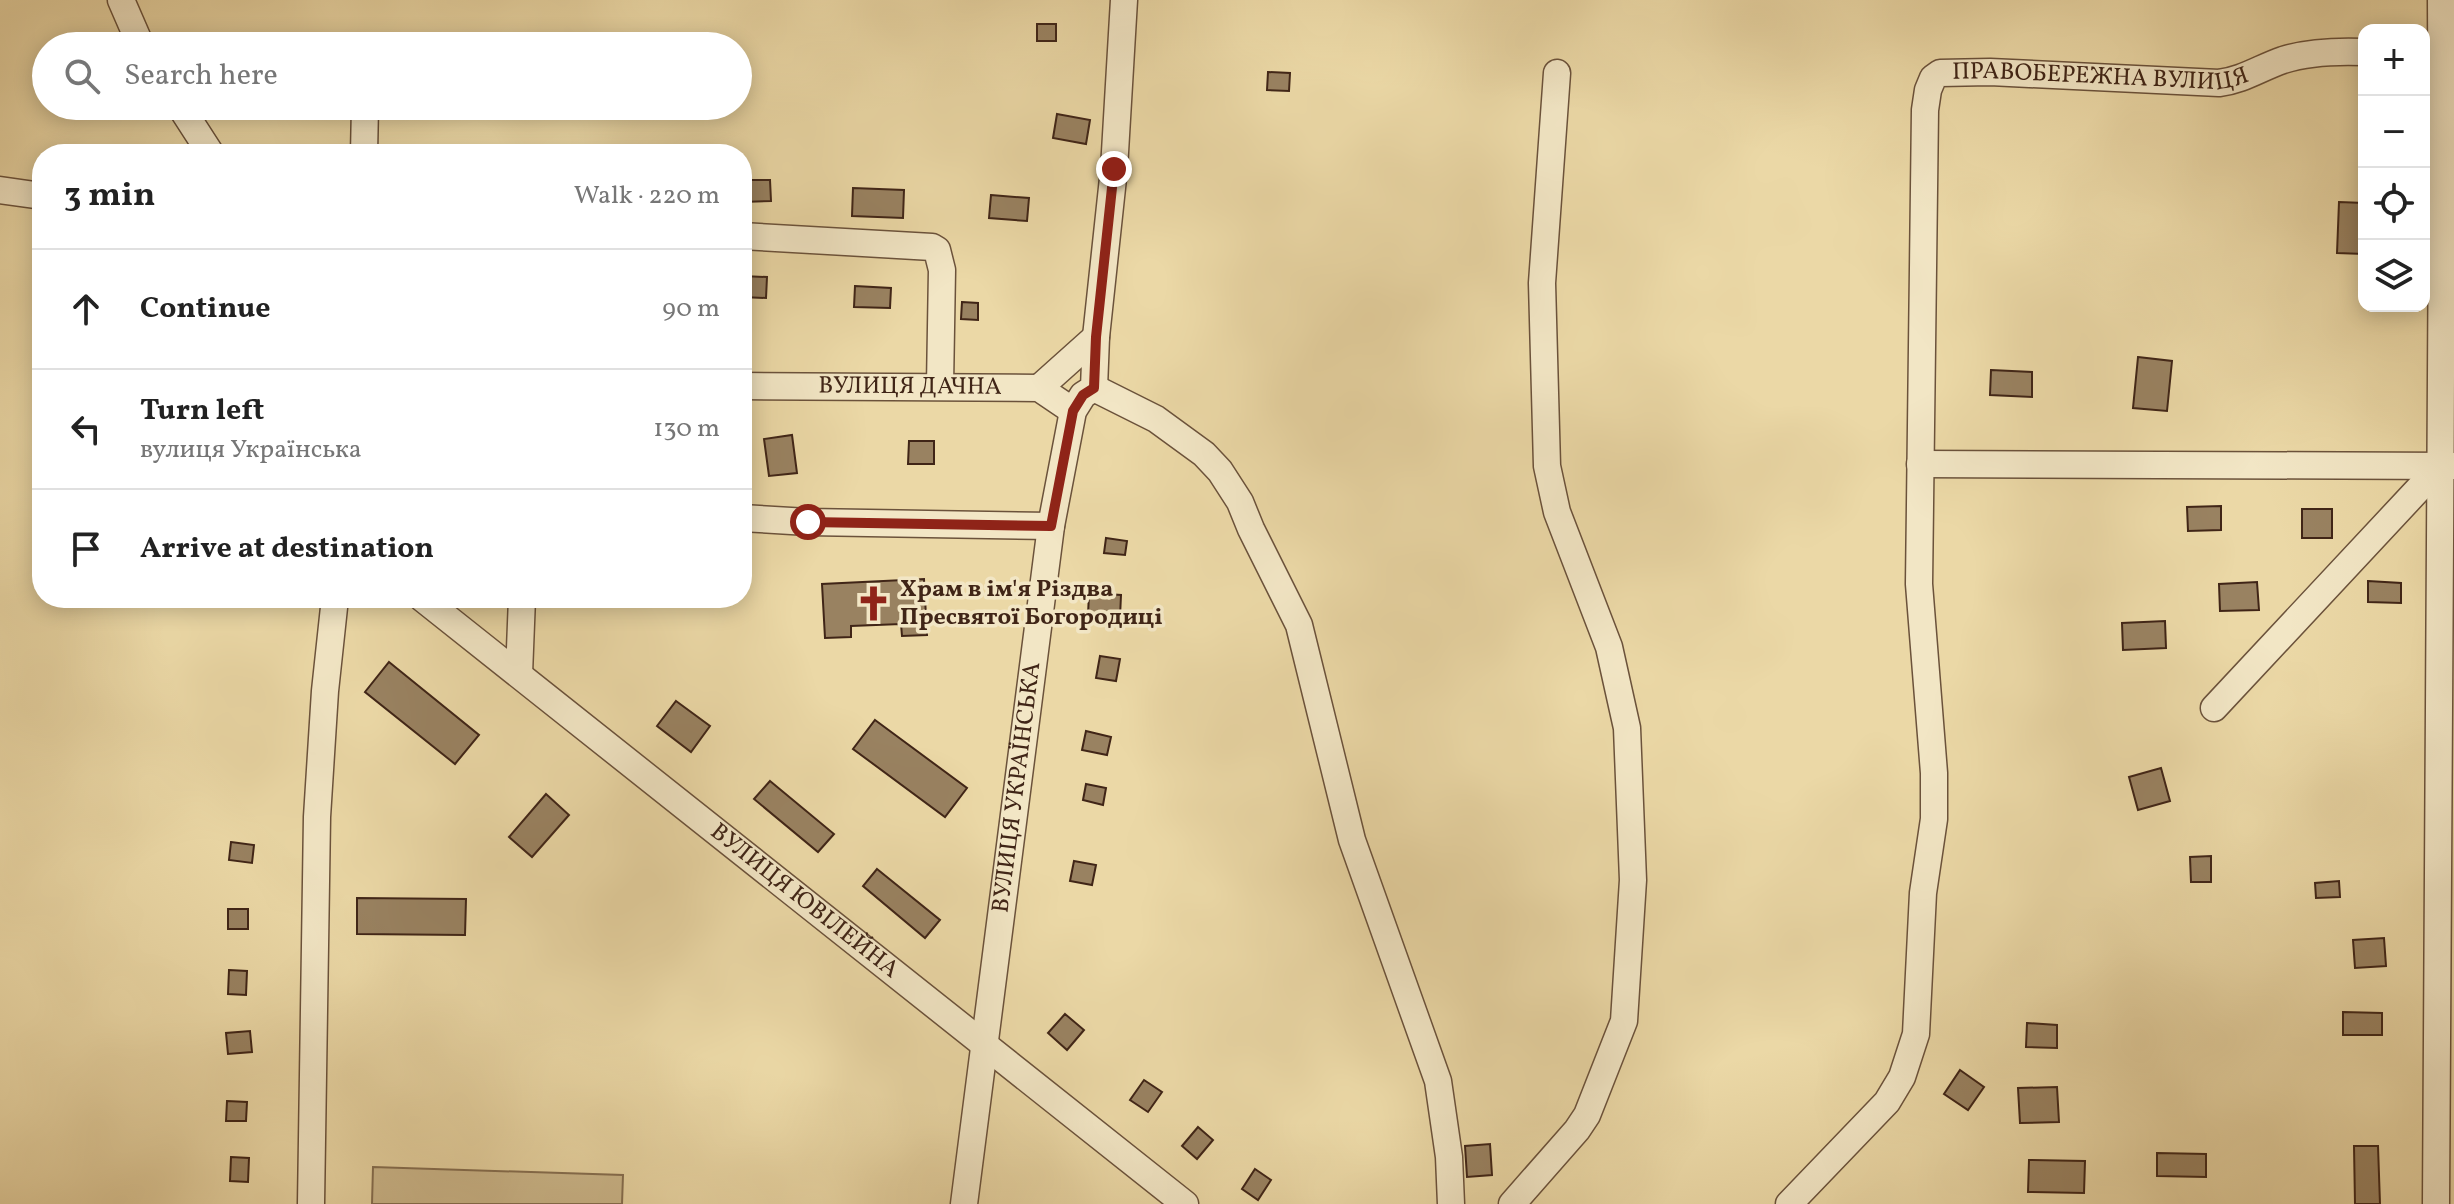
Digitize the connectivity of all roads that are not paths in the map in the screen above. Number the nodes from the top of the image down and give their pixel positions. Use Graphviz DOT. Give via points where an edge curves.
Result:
graph roads {
  1 [pos="121,0"];
  2 [pos="1124,0"];
  3 [pos="2441,0"];
  4 [pos="135,32"];
  5 [pos="2358,52"];
  6 [pos="1557,73"];
  7 [pos="2432,75"];
  8 [pos="189,120"];
  9 [pos="365,120"];
  10 [pos="205,144"];
  11 [pos="364,144"];
  12 [pos="0,190"];
  13 [pos="32,195"];
  14 [pos="2448,211"];
  15 [pos="752,237"];
  16 [pos="1096,337"];
  17 [pos="940,385"];
  18 [pos="752,386"];
  19 [pos="1039,388"];
  20 [pos="1094,388"];
  21 [pos="1073,411"];
  22 [pos="1920,464"];
  23 [pos="2447,466"];
  24 [pos="752,519"];
  25 [pos="1051,526"];
  26 [pos="334,608"];
  27 [pos="435,608"];
  28 [pos="522,608"];
  29 [pos="519,674"];
  30 [pos="2214,708"];
  31 [pos="985,1044"];
  32 [pos="311,1204"];
  33 [pos="964,1204"];
  34 [pos="1185,1204"];
  35 [pos="1451,1204"];
  36 [pos="1512,1204"];
  37 [pos="1789,1204"];
  38 [pos="2436,1204"];
  1 -- 4 [label="street"];
  2 -- 16 [label="street" via="1114,169"];
  3 -- 7 [label="street"];
  5 -- 22 [label="street, ПРАВОБЕРЕЖНА ВУЛИЦЯ" via="2310,55 2219,83 1990,72 1940,73 1933,78 1925,110"];
  6 -- 36 [label="street" via="1542,283 1547,466 1557,512 1609,647 1627,728 1633,880 1624,1021 1587,1115"];
  7 -- 14 [label="street"];
  8 -- 10 [label="street"];
  9 -- 11 [label="street"];
  12 -- 13 [label="street"];
  14 -- 23 [label="street"];
  15 -- 17 [label="street" via="937,250 942,270"];
  16 -- 19 [label="street"];
  16 -- 20 [label="street"];
  17 -- 18 [label="street, ВУЛИЦЯ ДАЧНА"];
  17 -- 19 [label="street, ВУЛИЦЯ ДАЧНА"];
  19 -- 21 [label="street, ВУЛИЦЯ ДАЧНА"];
  20 -- 21 [label="street"];
  20 -- 35 [label="street" via="1156,419 1220,471 1299,625 1352,840 1438,1081"];
  21 -- 25 [label="street, ВУЛИЦЯ УКРАЇНСЬКА"];
  22 -- 23 [label="street"];
  22 -- 37 [label="street" via="1919,584 1934,819 1923,893 1916,1034 1887,1102"];
  23 -- 30 [label="street"];
  23 -- 38 [label="street"];
  24 -- 25 [label="street"];
  25 -- 31 [label="street, ВУЛИЦЯ УКРАЇНСЬКА"];
  26 -- 32 [label="street" via="317,817"];
  27 -- 29 [label="street, ВУЛИЦЯ ЮВІЛЕЙНА"];
  28 -- 29 [label="street"];
  29 -- 31 [label="street, ВУЛИЦЯ ЮВІЛЕЙНА"];
  31 -- 33 [label="street, ВУЛИЦЯ УКРАЇНСЬКА"];
  31 -- 34 [label="street, ВУЛИЦЯ ЮВІЛЕЙНА"];
}
